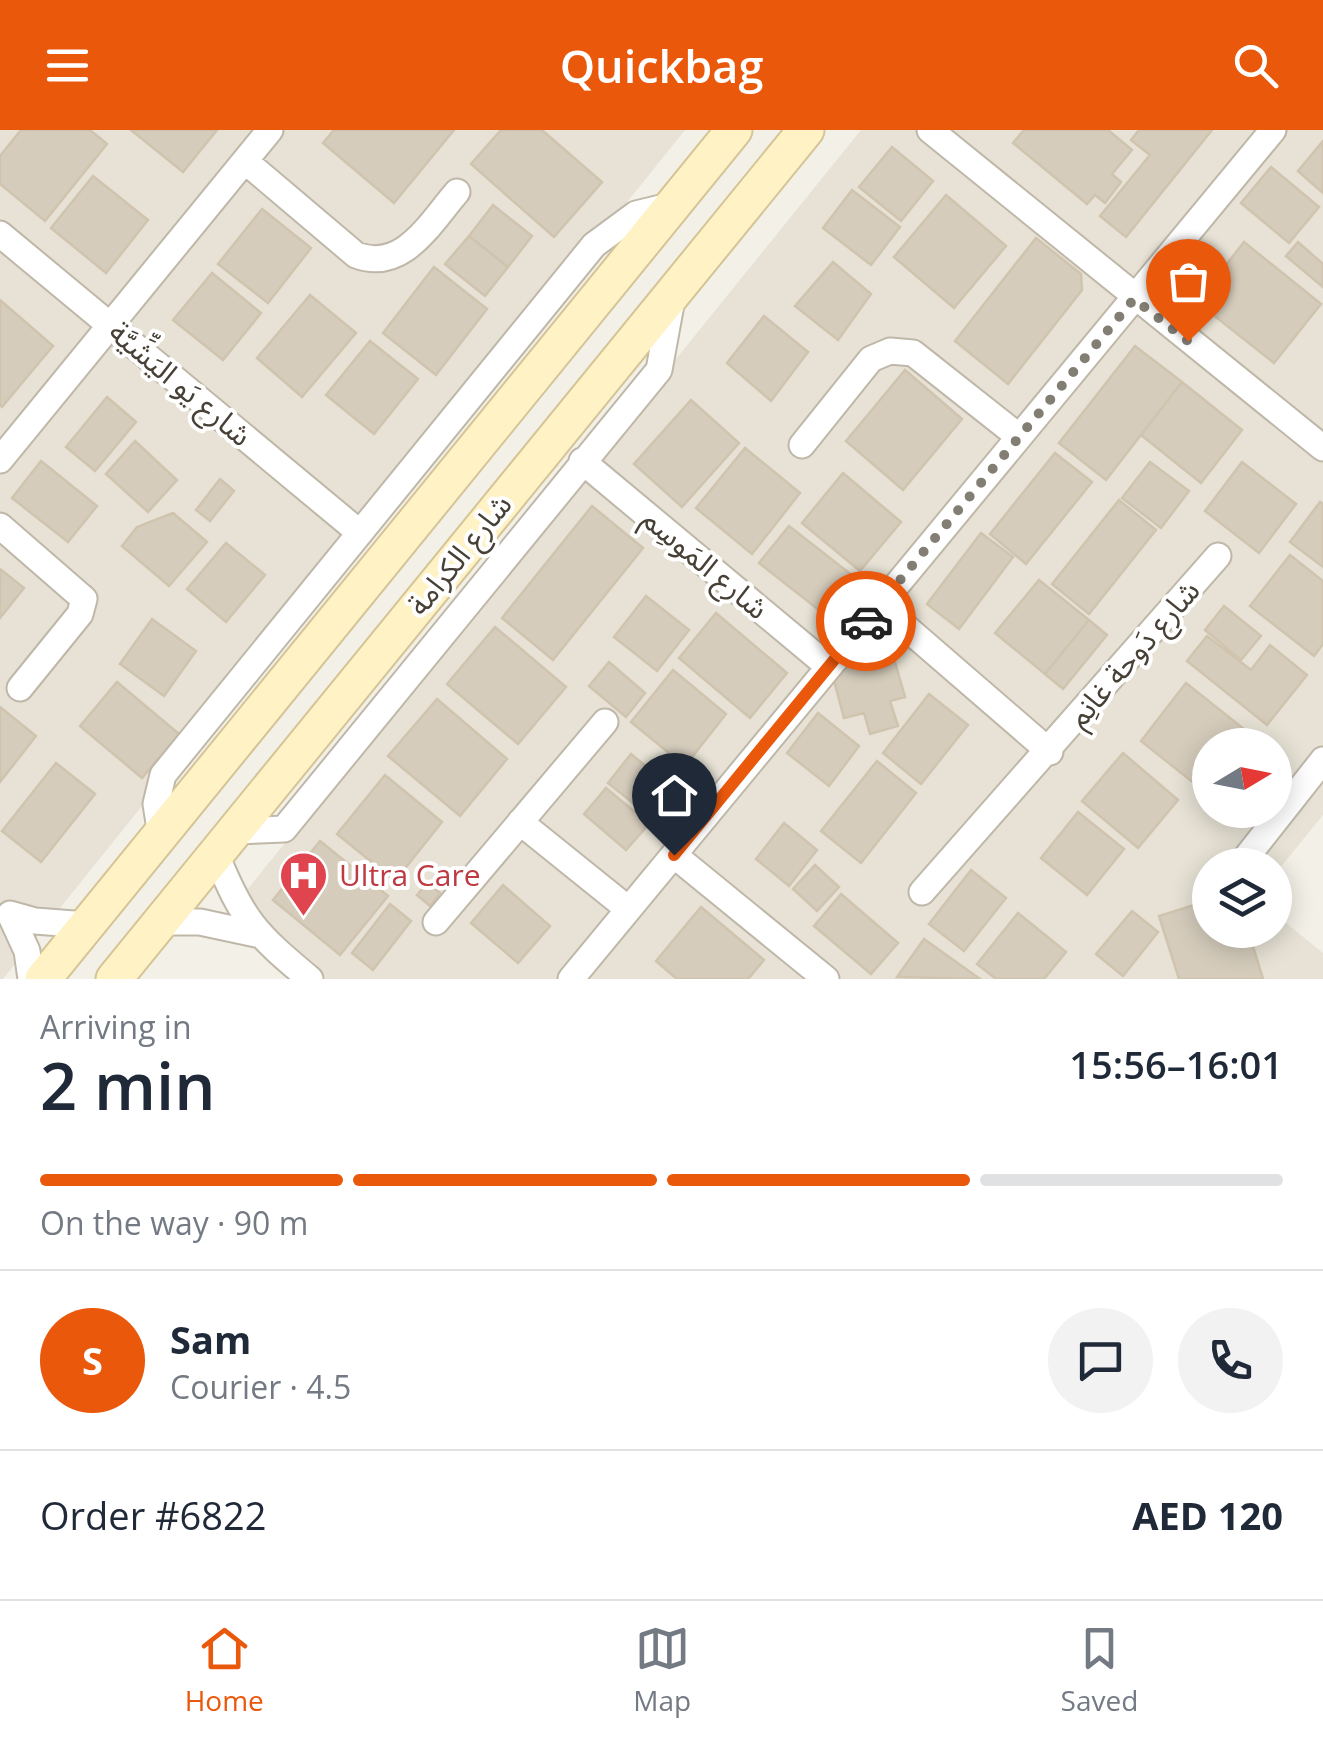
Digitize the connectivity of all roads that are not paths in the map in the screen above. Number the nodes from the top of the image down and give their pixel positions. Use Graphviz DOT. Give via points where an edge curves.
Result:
graph roads {
  1 [pos="270,130"];
  2 [pos="734,130"];
  3 [pos="806,130"];
  4 [pos="930,130"];
  5 [pos="1273,130"];
  6 [pos="245,161"];
  7 [pos="457,192"];
  8 [pos="673,205"];
  9 [pos="0,234"];
  10 [pos="673,292"];
  11 [pos="1134,299"];
  12 [pos="110,326"];
  13 [pos="1018,436"];
  14 [pos="802,445"];
  15 [pos="1323,448"];
  16 [pos="0,460"];
  17 [pos="582,461"];
  18 [pos="0,526"];
  19 [pos="360,533"];
  20 [pos="1218,556"];
  21 [pos="880,604"];
  22 [pos="828,666"];
  23 [pos="20,688"];
  24 [pos="605,722"];
  25 [pos="1050,752"];
  26 [pos="1323,760"];
  27 [pos="520,822"];
  28 [pos="160,834"];
  29 [pos="225,842"];
  30 [pos="1253,848"];
  31 [pos="674,855"];
  32 [pos="922,892"];
  33 [pos="628,909"];
  34 [pos="5,910"];
  35 [pos="160,922"];
  36 [pos="436,922"];
  37 [pos="87,925"];
  38 [pos="256,934"];
  39 [pos="31,979"];
  40 [pos="43,979"];
  41 [pos="114,979"];
  42 [pos="310,979"];
  43 [pos="571,979"];
  44 [pos="826,979"];
  1 -- 6 [label="street"];
  2 -- 8 [label="main road, شارع الكرامة"];
  3 -- 10 [label="main road, شارع الكرامة"];
  4 -- 11 [label="street"];
  5 -- 11 [label="street"];
  6 -- 7 [label="street" via="369,260 406,250"];
  6 -- 12 [label="street"];
  8 -- 19 [label="street" via="636,214 594,245"];
  8 -- 28 [label="main road, شارع الكرامة"];
  9 -- 12 [label="street, شارع يَو اليَشِّيَّة"];
  10 -- 17 [label="street" via="658,370"];
  10 -- 29 [label="main road, شارع الكرامة"];
  11 -- 13 [label="street"];
  11 -- 15 [label="street"];
  12 -- 16 [label="street"];
  12 -- 19 [label="street, شارع يَو اليَشِّيَّة"];
  13 -- 14 [label="street" via="913,353 890,351 870,359"];
  13 -- 21 [label="street"];
  17 -- 22 [label="street, شارع المَوسِم"];
  17 -- 29 [label="street" via="284,829"];
  18 -- 23 [label="street" via="84,599 80,614"];
  19 -- 28 [label="street" via="163,775 156,804"];
  20 -- 25 [label="street, شارع دَوحة غانِم"];
  21 -- 22 [label="street"];
  21 -- 25 [label="street, شارع دَوحة غانِم"];
  22 -- 31 [label="street"];
  24 -- 27 [label="street"];
  25 -- 32 [label="street, شارع دَوحة غانِم"];
  26 -- 30 [label="street"];
  27 -- 33 [label="street"];
  27 -- 36 [label="street"];
  28 -- 37 [label="main road, شارع الكرامة"];
  29 -- 35 [label="main road, شارع الكرامة"];
  29 -- 38 [label="street" via="231,892"];
  31 -- 33 [label="street"];
  31 -- 44 [label="street"];
  33 -- 43 [label="street"];
  34 -- 37 [label="street" via="35,922"];
  34 -- 39 [label="street" via="27,951"];
  35 -- 38 [label="street"];
  35 -- 41 [label="main road, شارع الكرامة"];
  37 -- 40 [label="main road, شارع الكرامة"];
  38 -- 42 [label="street"];
}
